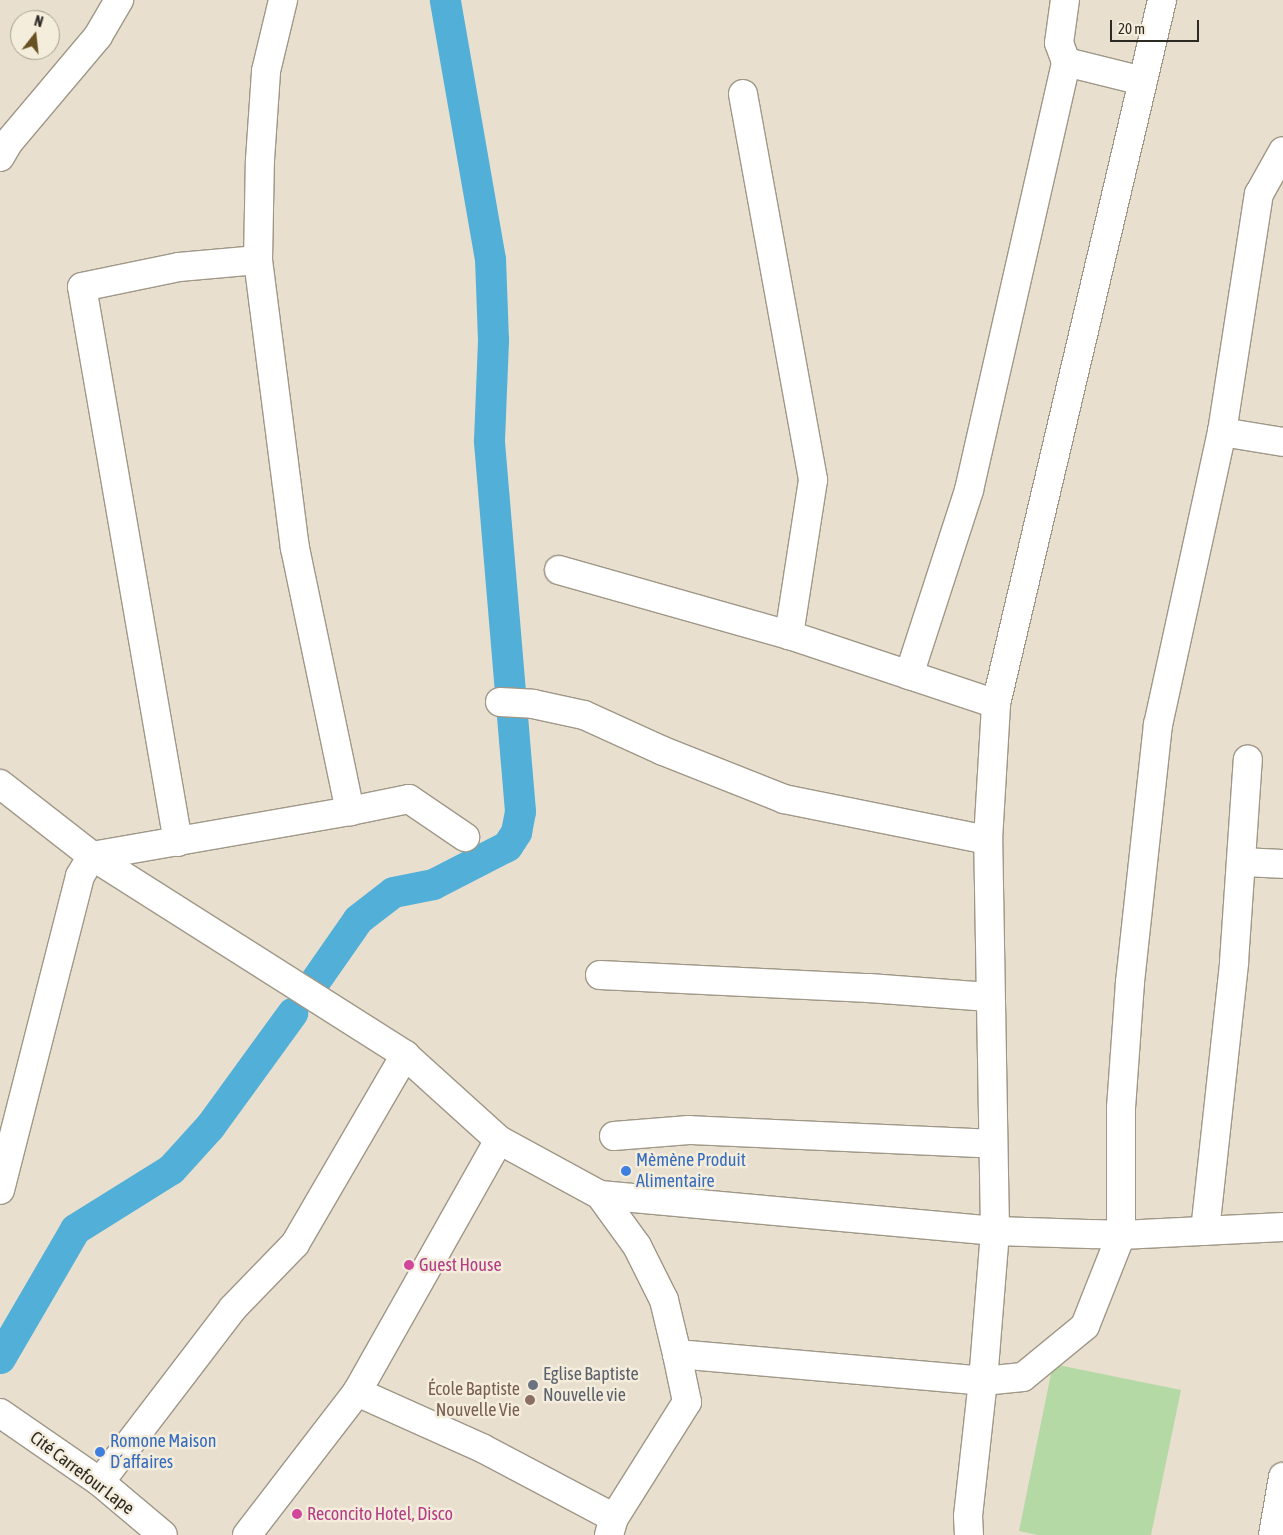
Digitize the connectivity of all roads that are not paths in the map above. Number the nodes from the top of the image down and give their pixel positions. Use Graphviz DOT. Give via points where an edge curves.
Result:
graph roads {
  1 [pos="119,0"];
  2 [pos="282,0"];
  3 [pos="1065,0"];
  4 [pos="1162,0"];
  5 [pos="1066,62"];
  6 [pos="1143,81"];
  7 [pos="743,94"];
  8 [pos="1283,151"];
  9 [pos="0,156"];
  10 [pos="258,260"];
  11 [pos="1222,432"];
  12 [pos="1283,442"];
  13 [pos="559,570"];
  14 [pos="789,635"];
  15 [pos="910,675"];
  16 [pos="507,702"];
  17 [pos="996,704"];
  18 [pos="1248,759"];
  19 [pos="0,784"];
  20 [pos="350,811"];
  21 [pos="465,837"];
  22 [pos="988,840"];
  23 [pos="178,842"];
  24 [pos="92,856"];
  25 [pos="1241,862"];
  26 [pos="1283,864"];
  27 [pos="600,974"];
  28 [pos="989,996"];
  29 [pos="405,1055"];
  30 [pos="614,1136"];
  31 [pos="499,1140"];
  32 [pos="992,1144"];
  33 [pos="0,1190"];
  34 [pos="600,1195"];
  35 [pos="1283,1228"];
  36 [pos="994,1231"];
  37 [pos="1205,1231"];
  38 [pos="1121,1235"];
  39 [pos="677,1354"];
  40 [pos="983,1381"];
  41 [pos="357,1392"];
  42 [pos="0,1413"];
  43 [pos="1283,1477"];
  44 [pos="100,1482"];
  45 [pos="611,1526"];
  46 [pos="163,1535"];
  47 [pos="247,1535"];
  48 [pos="969,1535"];
  49 [pos="1273,1535"];
  1 -- 9 [label="street" via="98,36"];
  2 -- 10 [label="street" via="266,70"];
  3 -- 5 [label="street" via="1059,43"];
  4 -- 6 [label="street"];
  5 -- 6 [label="street"];
  5 -- 15 [label="street" via="969,490"];
  6 -- 17 [label="street"];
  7 -- 14 [label="street" via="813,480"];
  8 -- 11 [label="street" via="1259,194"];
  10 -- 20 [label="street" via="295,548"];
  10 -- 23 [label="street" via="180,267 82,287"];
  11 -- 12 [label="street"];
  11 -- 38 [label="street" via="1158,725 1125,1050 1121,1108"];
  13 -- 14 [label="street"];
  14 -- 15 [label="street"];
  15 -- 17 [label="street"];
  16 -- 22 [label="street" via="584,715 784,800"];
  17 -- 22 [label="street"];
  18 -- 25 [label="street"];
  19 -- 24 [label="street"];
  20 -- 21 [label="street" via="409,799"];
  20 -- 23 [label="street"];
  22 -- 28 [label="street"];
  23 -- 24 [label="street"];
  24 -- 29 [label="street"];
  24 -- 33 [label="street" via="80,876"];
  25 -- 26 [label="street"];
  25 -- 37 [label="street" via="1234,962"];
  27 -- 28 [label="street"];
  28 -- 32 [label="street"];
  29 -- 31 [label="street"];
  29 -- 44 [label="street" via="295,1244 233,1308"];
  30 -- 32 [label="street" via="689,1130"];
  31 -- 34 [label="street"];
  31 -- 41 [label="street"];
  32 -- 36 [label="street"];
  34 -- 36 [label="street"];
  34 -- 39 [label="street" via="637,1246 664,1300"];
  35 -- 37 [label="street"];
  36 -- 38 [label="street"];
  36 -- 40 [label="street"];
  37 -- 38 [label="street"];
  38 -- 40 [label="street" via="1085,1326 1023,1377"];
  39 -- 40 [label="street"];
  39 -- 45 [label="street" via="687,1402"];
  40 -- 48 [label="street" via="968,1516"];
  41 -- 45 [label="street" via="482,1448"];
  41 -- 47 [label="street"];
  42 -- 44 [label="street, Cité Carrefour Lape"];
  43 -- 49 [label="street"];
  44 -- 46 [label="street, Cité Carrefour Lape"];
}
